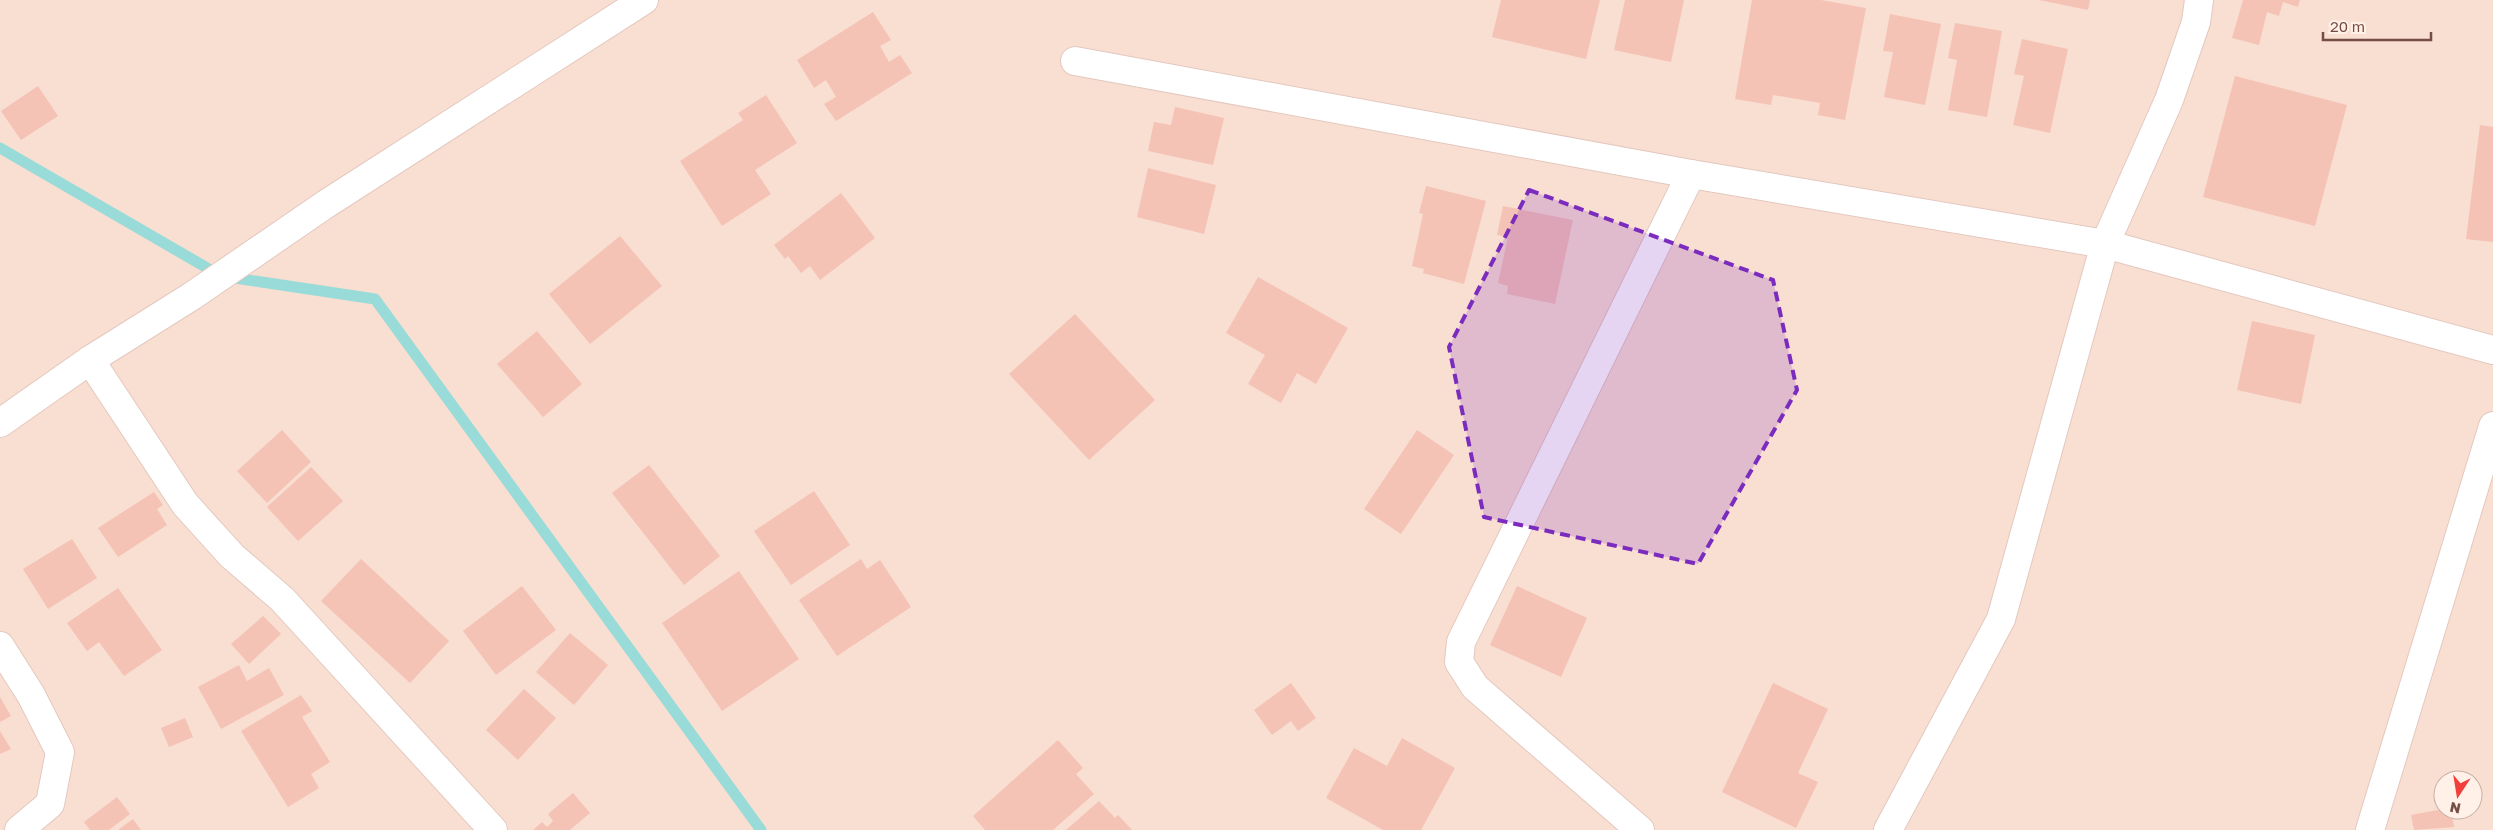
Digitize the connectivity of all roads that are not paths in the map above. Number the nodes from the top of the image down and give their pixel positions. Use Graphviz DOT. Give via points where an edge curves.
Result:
graph roads {
  1 [pos="644,0"];
  2 [pos="2199,0"];
  3 [pos="1075,61"];
  4 [pos="1690,174"];
  5 [pos="2105,244"];
  6 [pos="2493,350"];
  7 [pos="90,360"];
  8 [pos="0,422"];
  9 [pos="2493,426"];
  10 [pos="0,646"];
  11 [pos="19,830"];
  12 [pos="493,830"];
  13 [pos="1640,830"];
  14 [pos="1888,830"];
  15 [pos="2370,830"];
  1 -- 7 [label="street"];
  2 -- 5 [label="street" via="2196,22 2169,100"];
  3 -- 4 [label="street"];
  4 -- 5 [label="street"];
  4 -- 13 [label="street" via="1461,642 1459,662 1482,693"];
  5 -- 6 [label="street"];
  5 -- 14 [label="street" via="2001,619"];
  7 -- 8 [label="street"];
  7 -- 12 [label="street" via="185,504 232,556 282,600"];
  9 -- 15 [label="street"];
  10 -- 11 [label="street" via="60,752 50,804"];
}
